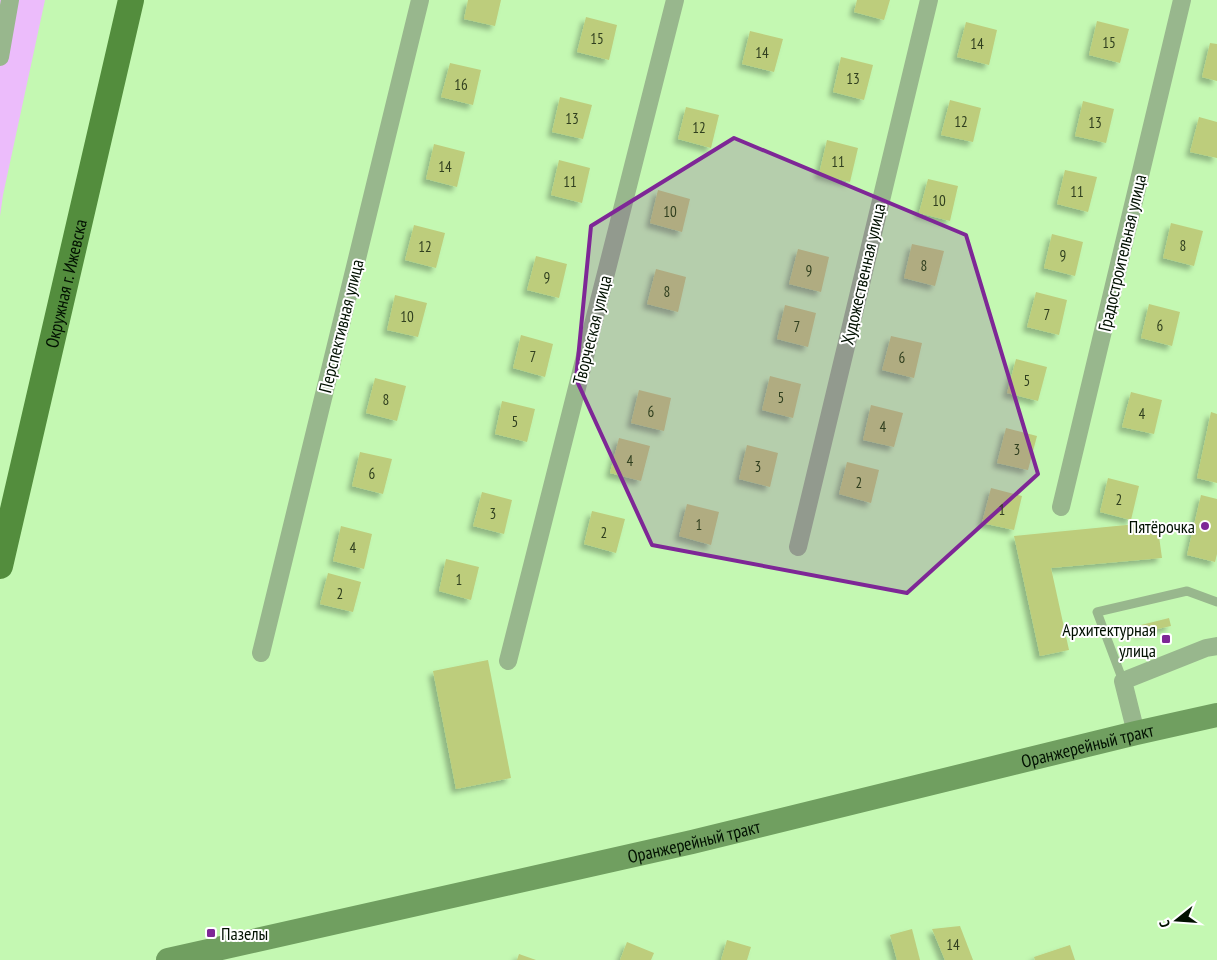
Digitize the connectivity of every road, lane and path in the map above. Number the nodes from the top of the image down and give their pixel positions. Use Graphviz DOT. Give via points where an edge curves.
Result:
graph roads {
  1 [pos="10,0"];
  2 [pos="131,0"];
  3 [pos="420,0"];
  4 [pos="675,0"];
  5 [pos="929,0"];
  6 [pos="1182,0"];
  7 [pos="0,56"];
  8 [pos="1061,506"];
  9 [pos="798,547"];
  10 [pos="0,566"];
  11 [pos="1217,602"];
  12 [pos="1217,646"];
  13 [pos="261,653"];
  14 [pos="508,661"];
  15 [pos="1123,681"];
  16 [pos="1217,715"];
  17 [pos="1136,732"];
  18 [pos="168,960"];
  1 -- 7 [label="street"];
  2 -- 10 [label="main road, Окружная г. Ижевска"];
  3 -- 13 [label="street, Перспективная улица"];
  4 -- 14 [label="street, Творческая улица"];
  5 -- 9 [label="street, Художественная улица"];
  6 -- 8 [label="street, Градостроительная улица"];
  11 -- 15 [label="lane" via="1187,591 1097,612"];
  12 -- 15 [label="street"];
  15 -- 17 [label="street"];
  16 -- 17 [label="street, Оранжерейный тракт"];
  17 -- 18 [label="street, Оранжерейный тракт" via="692,842"];
}
